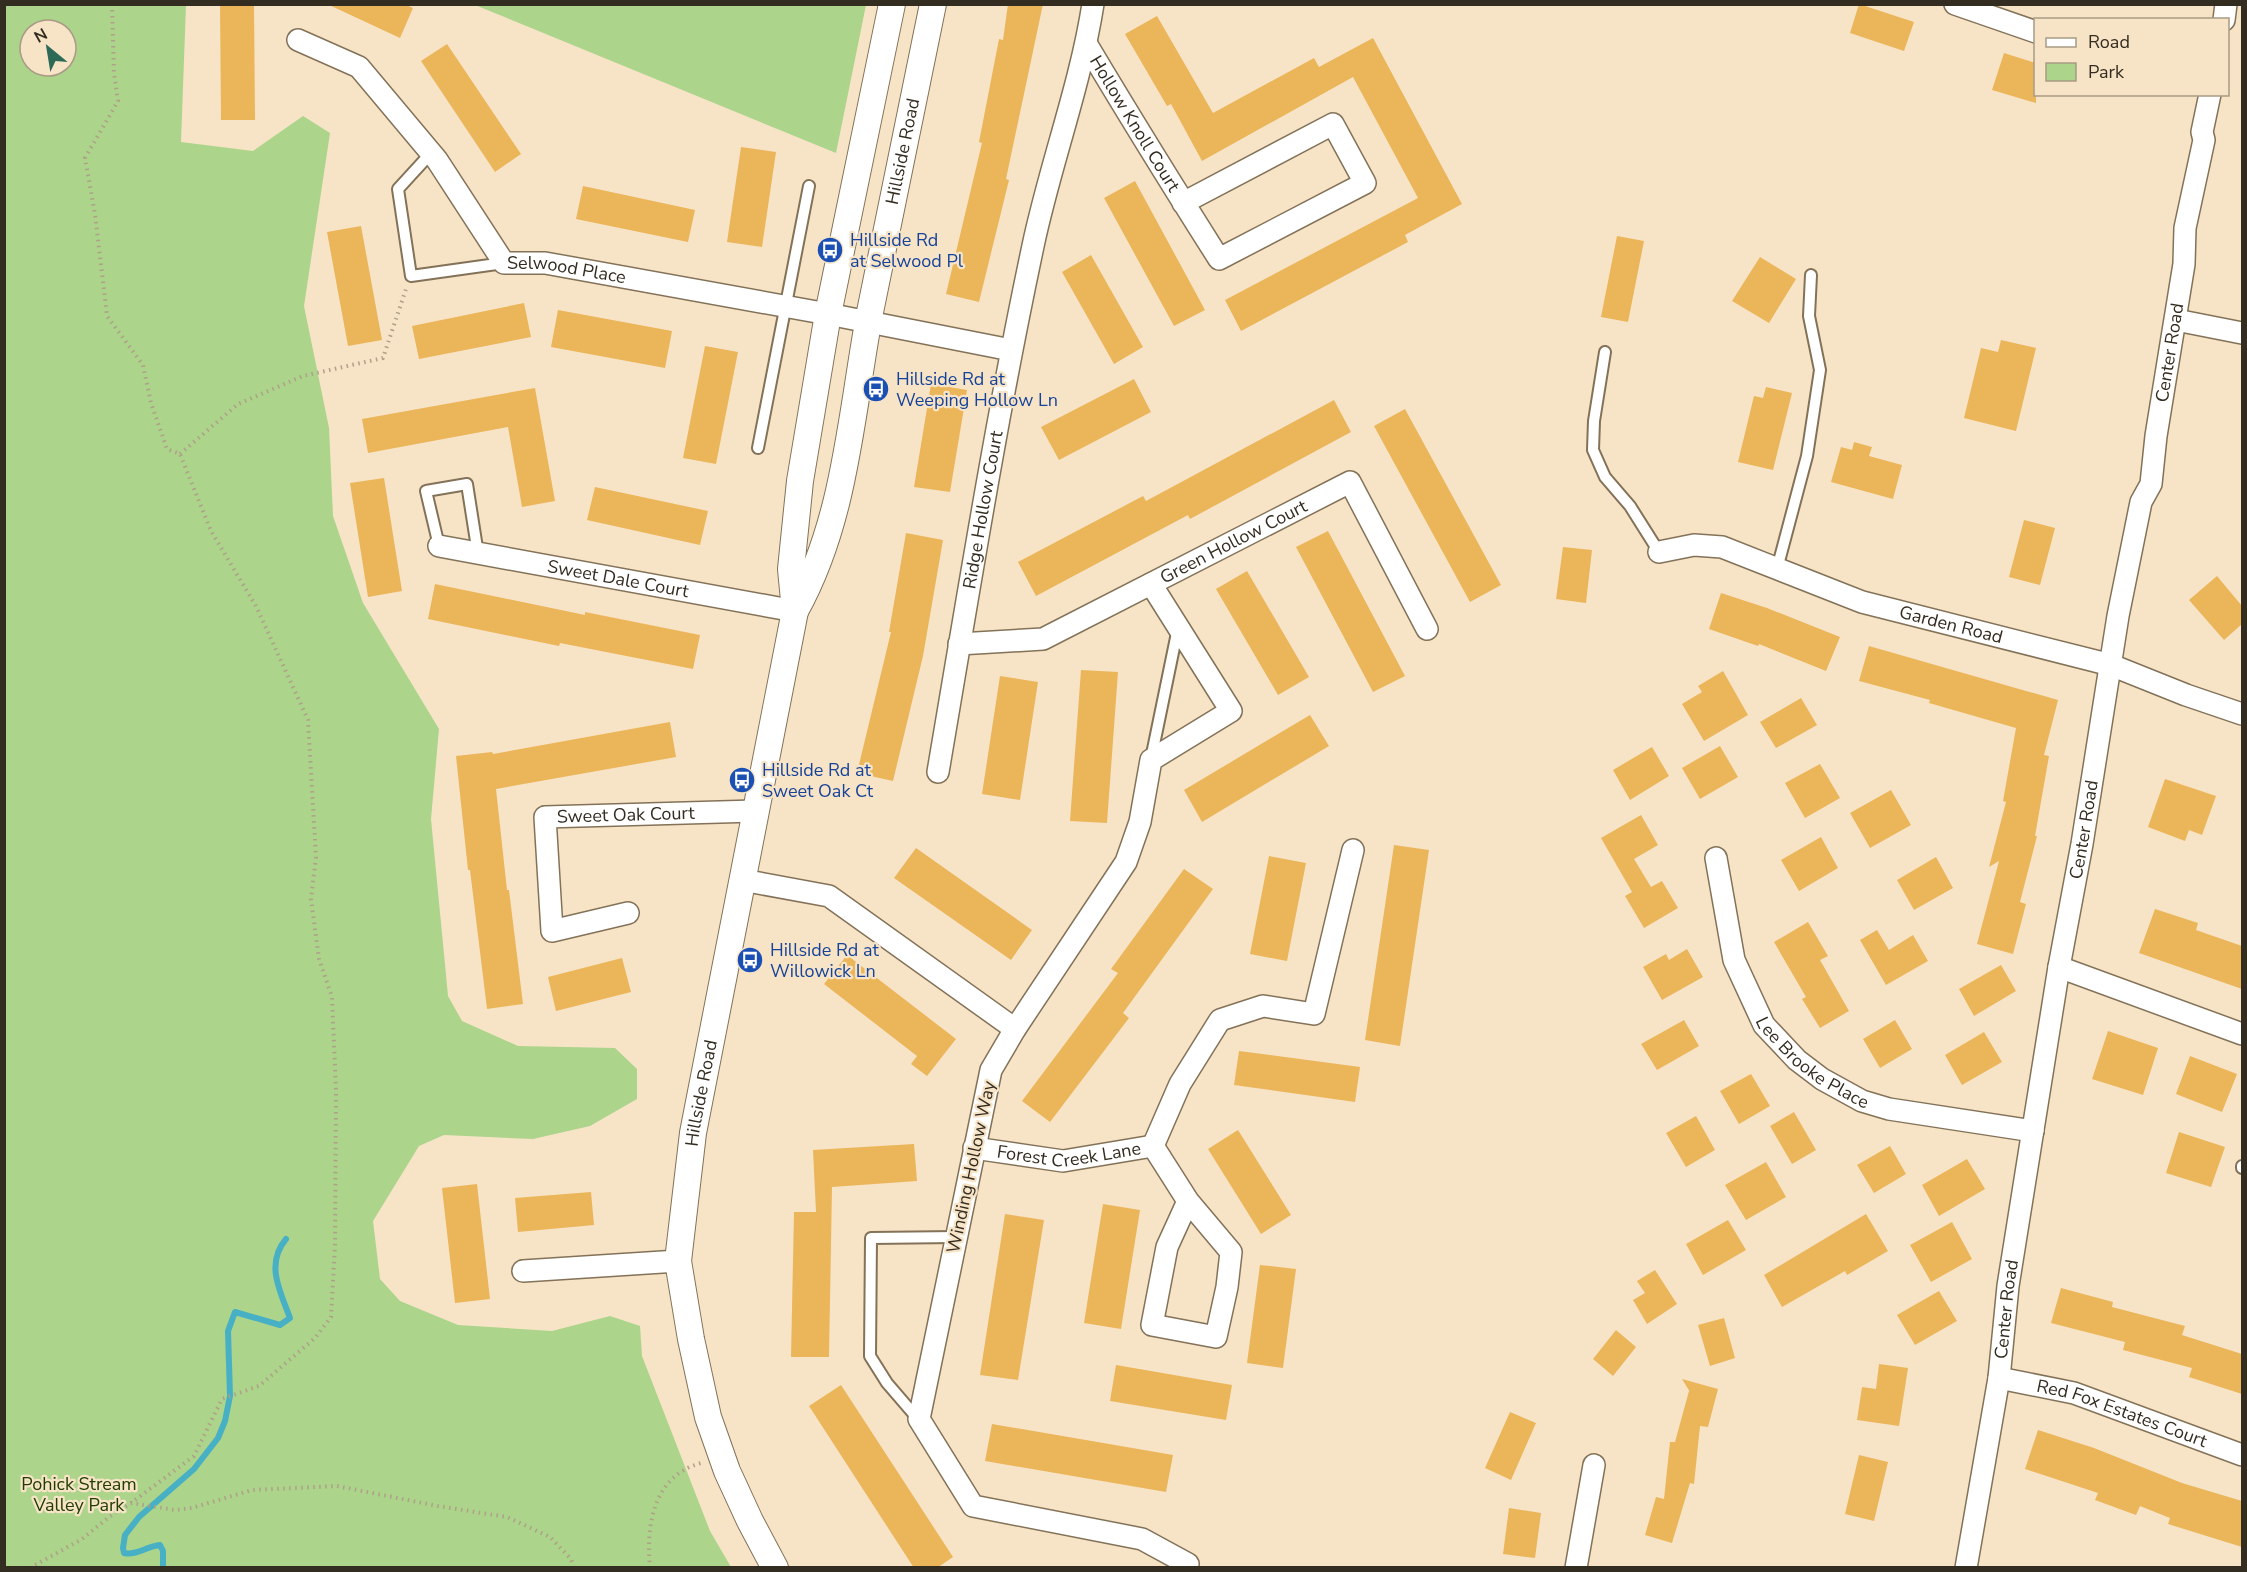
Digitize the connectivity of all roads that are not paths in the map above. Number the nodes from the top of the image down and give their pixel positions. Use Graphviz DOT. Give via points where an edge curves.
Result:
graph roads {
  1 [pos="892,4"];
  2 [pos="933,4"];
  3 [pos="1093,4"];
  4 [pos="1955,4"];
  5 [pos="2034,31"];
  6 [pos="298,40"];
  7 [pos="1087,45"];
  8 [pos="2210,96"];
  9 [pos="431,153"];
  10 [pos="808,186"];
  11 [pos="1183,203"];
  12 [pos="504,263"];
  13 [pos="1811,275"];
  14 [pos="785,306"];
  15 [pos="828,314"];
  16 [pos="2176,320"];
  17 [pos="868,322"];
  18 [pos="2242,333"];
  19 [pos="1011,350"];
  20 [pos="1605,352"];
  21 [pos="758,448"];
  22 [pos="439,546"];
  23 [pos="1659,552"];
  24 [pos="478,554"];
  25 [pos="1777,569"];
  26 [pos="1151,584"];
  27 [pos="795,611"];
  28 [pos="1178,627"];
  29 [pos="1427,629"];
  30 [pos="959,644"];
  31 [pos="2111,665"];
  32 [pos="2242,714"];
  33 [pos="1150,760"];
  34 [pos="938,772"];
  35 [pos="755,811"];
  36 [pos="1353,850"];
  37 [pos="1716,858"];
  38 [pos="742,880"];
  39 [pos="628,913"];
  40 [pos="2060,967"];
  41 [pos="1015,1029"];
  42 [pos="2242,1034"];
  43 [pos="2033,1131"];
  44 [pos="1153,1146"];
  45 [pos="974,1148"];
  46 [pos="1188,1201"];
  47 [pos="956,1238"];
  48 [pos="678,1261"];
  49 [pos="523,1271"];
  50 [pos="1999,1378"];
  51 [pos="919,1419"];
  52 [pos="2242,1455"];
  53 [pos="1594,1465"];
  54 [pos="775,1568"];
  55 [pos="1185,1568"];
  56 [pos="1576,1568"];
  57 [pos="1966,1568"];
  1 -- 15 [label="street, Hillside Road"];
  2 -- 17 [label="street, Hillside Road"];
  3 -- 7 [label="street, Ridge Hollow Court"];
  4 -- 5 [label="street"];
  6 -- 9 [label="street, Selwood Place" via="359,67"];
  7 -- 11 [label="street, Hollow Knoll Court"];
  7 -- 19 [label="street, Ridge Hollow Court" via="1035,235"];
  8 -- 16 [label="street, Center Road" via="2185,228"];
  9 -- 12 [label="street, Selwood Place"];
  9 -- 12 [label="lane" via="398,189 411,276"];
  10 -- 14 [label="lane"];
  11 -- 11 [label="street, Hollow Knoll Court" via="1219,259 1365,183 1334,124"];
  12 -- 14 [label="street, Selwood Place" via="545,263"];
  13 -- 25 [label="lane" via="1809,316 1820,370 1807,456"];
  14 -- 15 [label="street, Selwood Place"];
  14 -- 21 [label="lane"];
  15 -- 17 [label="street, Selwood Place"];
  15 -- 27 [label="street, Hillside Road" via="800,481 791,569"];
  16 -- 18 [label="street"];
  16 -- 31 [label="street, Center Road" via="2151,484 2141,502"];
  17 -- 19 [label="street, Selwood Place"];
  17 -- 27 [label="street, Hillside Road" via="839,496 811,582"];
  19 -- 30 [label="street, Ridge Hollow Court"];
  20 -- 23 [label="lane" via="1593,450 1605,477 1630,506"];
  22 -- 24 [label="street, Sweet Dale Court"];
  22 -- 24 [label="lane" via="426,491 467,484"];
  23 -- 25 [label="street, Garden Road" via="1694,545 1722,547"];
  24 -- 27 [label="street, Sweet Dale Court"];
  25 -- 31 [label="street, Garden Road" via="1862,602"];
  26 -- 28 [label="street"];
  26 -- 29 [label="street, Green Hollow Court" via="1350,482"];
  26 -- 30 [label="street, Green Hollow Court" via="1043,639"];
  27 -- 35 [label="street, Hillside Road"];
  28 -- 33 [label="lane"];
  28 -- 33 [label="street" via="1231,711"];
  30 -- 34 [label="street, Ridge Hollow Court"];
  31 -- 32 [label="street, Garden Road"];
  31 -- 40 [label="street, Center Road"];
  33 -- 41 [label="street, Winding Hollow Way" via="1140,822 1126,862"];
  35 -- 38 [label="street, Hillside Road"];
  35 -- 39 [label="street, Sweet Oak Court" via="545,817 552,930"];
  36 -- 44 [label="street, Forest Creek Lane" via="1314,1014 1263,1006 1220,1020 1180,1084"];
  37 -- 43 [label="street, Lee Brooke Place" via="1734,960 1764,1025 1797,1060 1862,1101 1889,1109"];
  38 -- 41 [label="street" via="830,896"];
  38 -- 48 [label="street, Hillside Road" via="693,1133"];
  40 -- 42 [label="street"];
  40 -- 43 [label="street, Center Road"];
  41 -- 45 [label="street, Winding Hollow Way" via="991,1070"];
  43 -- 50 [label="street, Center Road" via="2008,1286"];
  44 -- 45 [label="street, Forest Creek Lane" via="1063,1161"];
  44 -- 46 [label="street"];
  45 -- 47 [label="street, Winding Hollow Way"];
  46 -- 46 [label="street" via="1231,1252 1216,1337 1152,1324 1167,1247"];
  47 -- 51 [label="street, Winding Hollow Way"];
  47 -- 51 [label="lane" via="871,1239 870,1356 887,1383"];
  48 -- 49 [label="street"];
  48 -- 54 [label="street, Hillside Road" via="708,1417 722,1458"];
  50 -- 52 [label="street, Red Fox Estates Court" via="2074,1393"];
  50 -- 57 [label="street, Center Road"];
  51 -- 55 [label="street" via="973,1506 1142,1539 1188,1564"];
  53 -- 56 [label="street"];
}
